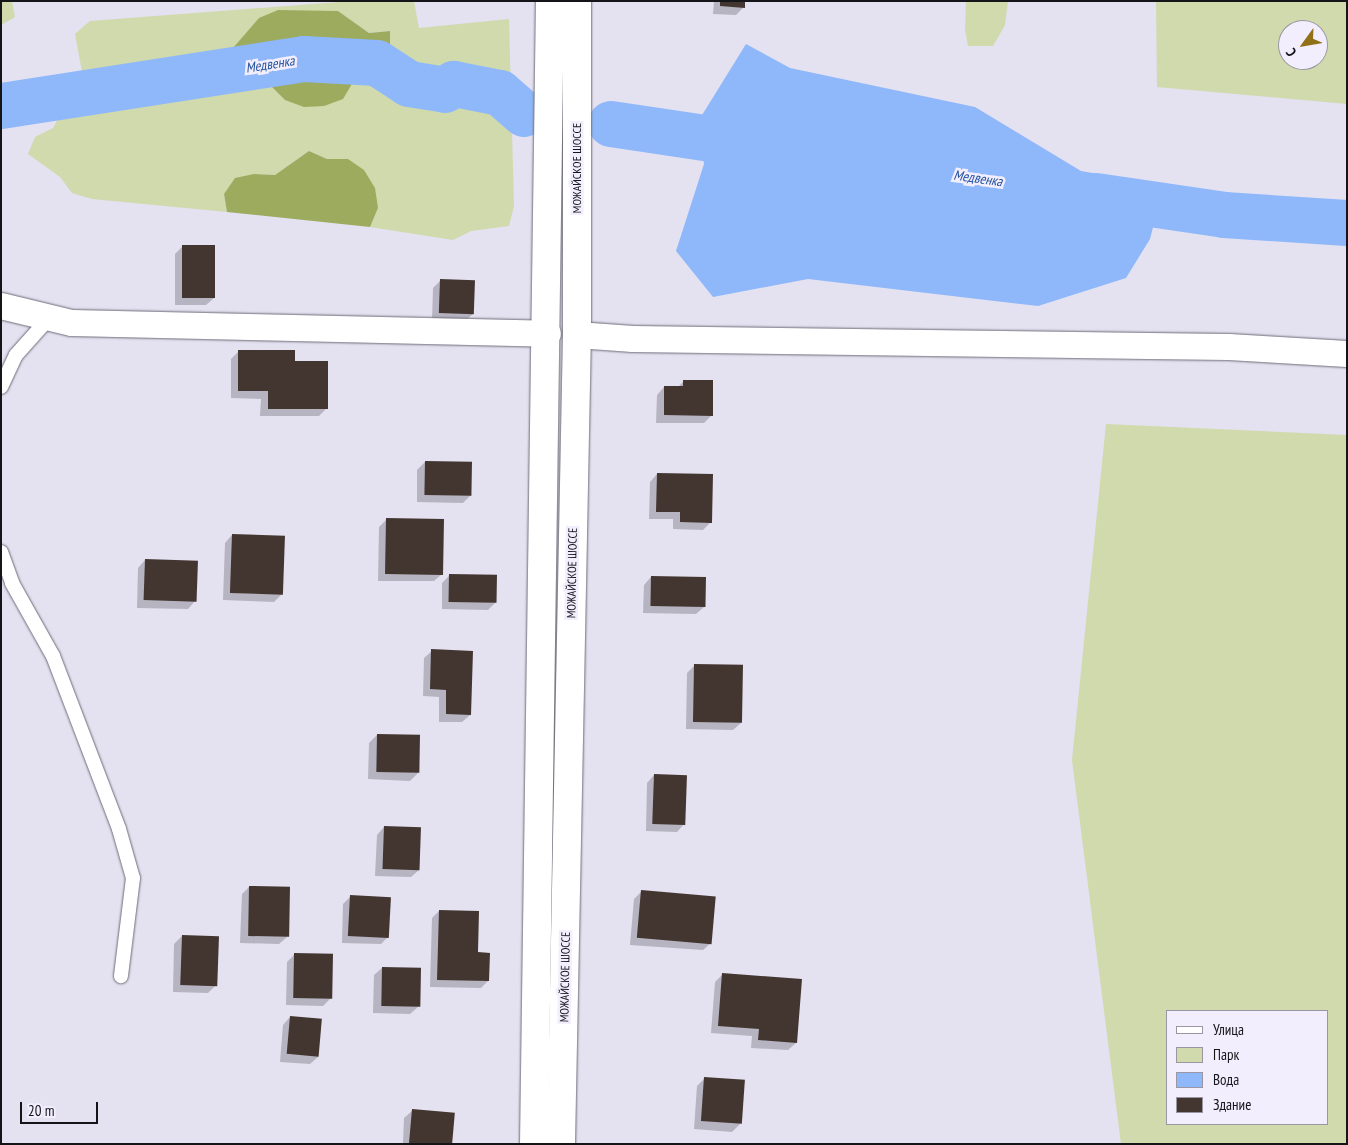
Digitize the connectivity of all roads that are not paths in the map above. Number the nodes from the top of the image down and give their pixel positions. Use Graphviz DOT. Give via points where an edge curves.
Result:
graph roads {
  1 [pos="550,1"];
  2 [pos="577,1"];
  3 [pos="1,306"];
  4 [pos="50,318"];
  5 [pos="548,334"];
  6 [pos="577,335"];
  7 [pos="1347,354"];
  8 [pos="1,387"];
  9 [pos="1,552"];
  10 [pos="121,976"];
  11 [pos="534,1144"];
  12 [pos="562,1144"];
  1 -- 5 [label="main road"];
  2 -- 6 [label="main road, МОЖАЙСКОЕ ШОССЕ"];
  3 -- 4 [label="street"];
  4 -- 5 [label="street" via="72,323"];
  4 -- 8 [label="lane" via="16,355"];
  5 -- 11 [label="main road"];
  6 -- 7 [label="street" via="643,339 1229,347"];
  6 -- 12 [label="main road, МОЖАЙСКОЕ ШОССЕ"];
  9 -- 10 [label="lane" via="12,583 53,656 122,837 133,878"];
}
